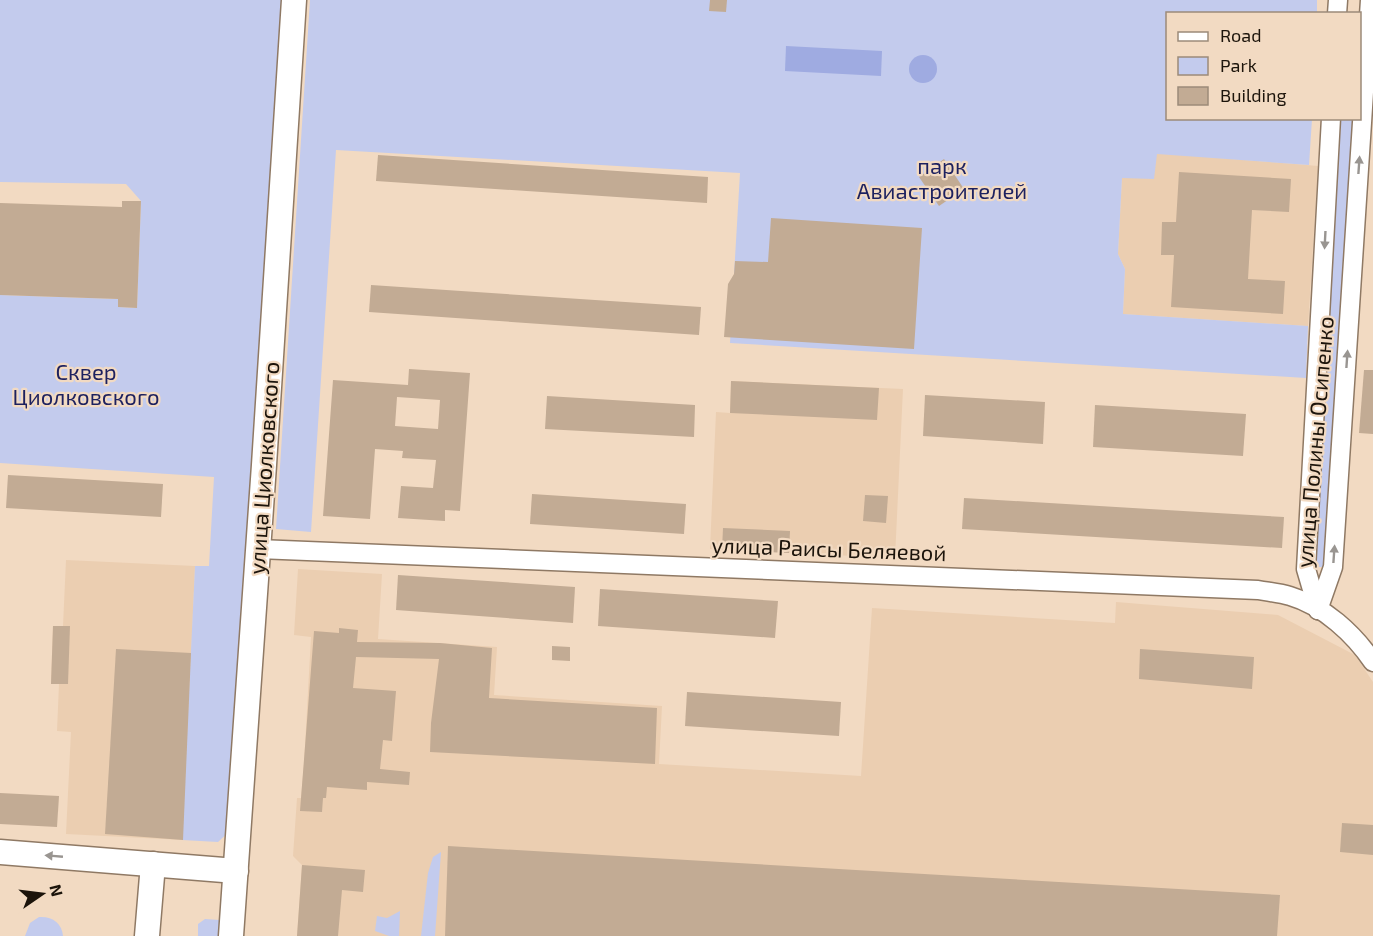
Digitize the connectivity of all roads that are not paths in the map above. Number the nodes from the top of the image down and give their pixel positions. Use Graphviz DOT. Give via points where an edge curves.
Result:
graph roads {
  1 [pos="294,0"];
  2 [pos="1370,0"];
  3 [pos="1331,120"];
  4 [pos="258,549"];
  5 [pos="1318,610"];
  6 [pos="1373,662"];
  7 [pos="0,852"];
  8 [pos="153,864"];
  9 [pos="236,871"];
  10 [pos="147,936"];
  11 [pos="231,936"];
  1 -- 4 [label="street, улица Циолковского"];
  5 -- 2 [label="street, улица Полины Осипенко, one-way" via="1333,567"];
  3 -- 5 [label="street, улица Полины Осипенко, one-way" via="1306,570"];
  4 -- 5 [label="street, улица Раисы Беляевой" via="1258,590 1292,596"];
  4 -- 9 [label="street, улица Циолковского"];
  5 -- 6 [label="street, улица Раисы Беляевой" via="1343,627"];
  8 -- 7 [label="street, one-way"];
  8 -- 9 [label="street"];
  8 -- 10 [label="street"];
  9 -- 11 [label="street, улица Циолковского"];
}
